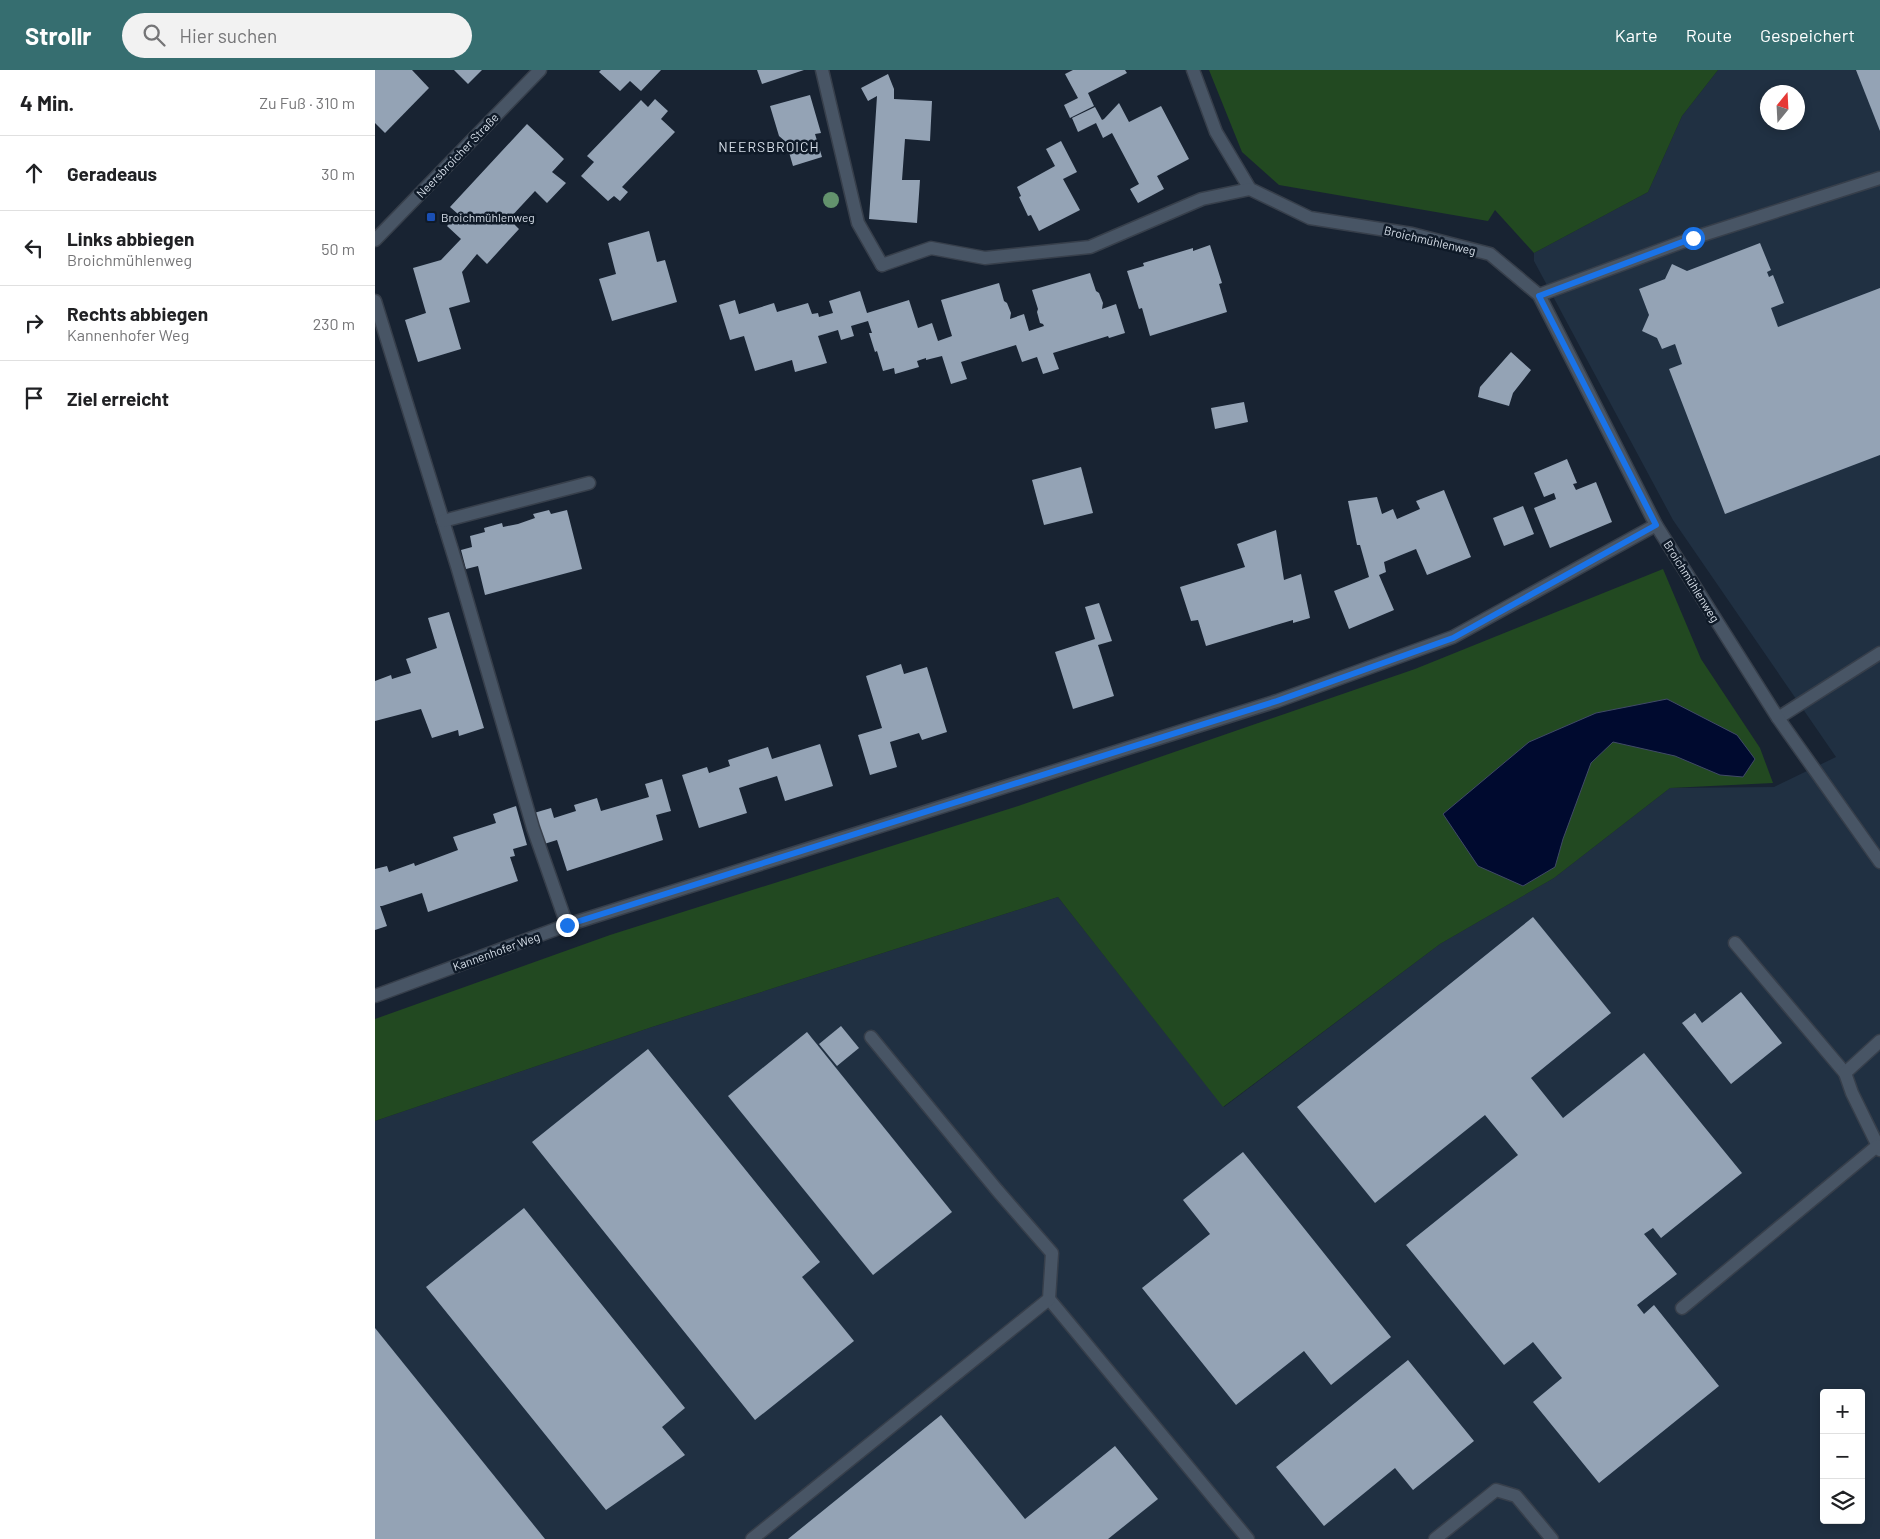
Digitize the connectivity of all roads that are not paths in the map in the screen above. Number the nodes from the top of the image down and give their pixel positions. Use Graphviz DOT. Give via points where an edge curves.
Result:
graph roads {
  1 [pos="540,70"];
  2 [pos="823,70"];
  3 [pos="1193,70"];
  4 [pos="1880,178"];
  5 [pos="1250,190"];
  6 [pos="375,240"];
  7 [pos="1539,296"];
  8 [pos="375,301"];
  9 [pos="589,483"];
  10 [pos="443,521"];
  11 [pos="1656,525"];
  12 [pos="1880,654"];
  13 [pos="1778,718"];
  14 [pos="1880,862"];
  15 [pos="567,925"];
  16 [pos="1735,943"];
  17 [pos="375,996"];
  18 [pos="871,1037"];
  19 [pos="1880,1042"];
  20 [pos="1845,1073"];
  21 [pos="1879,1148"];
  22 [pos="1049,1298"];
  23 [pos="1682,1308"];
  24 [pos="752,1539"];
  25 [pos="1248,1539"];
  26 [pos="1435,1539"];
  27 [pos="1552,1539"];
  1 -- 6 [label="street, Neersbroicher Straße"];
  2 -- 5 [label="street" via="858,223 882,265 931,248 985,258 1090,247 1202,199"];
  3 -- 5 [label="street" via="1216,132"];
  4 -- 7 [label="street" via="1693,238"];
  5 -- 7 [label="street, Broichmühlenweg" via="1310,218 1412,234 1490,254"];
  7 -- 11 [label="street, Broichmühlenweg"];
  8 -- 10 [label="street"];
  9 -- 10 [label="street"];
  10 -- 15 [label="street" via="533,828"];
  11 -- 13 [label="street, Broichmühlenweg"];
  11 -- 15 [label="street, Kannenhofer Weg" via="1453,638 1268,704"];
  12 -- 13 [label="street"];
  13 -- 14 [label="street, Broichmühlenweg"];
  15 -- 17 [label="street, Kannenhofer Weg"];
  16 -- 20 [label="street"];
  18 -- 22 [label="street" via="1052,1253"];
  19 -- 20 [label="street"];
  20 -- 21 [label="street"];
  21 -- 23 [label="street"];
  22 -- 24 [label="street"];
  22 -- 25 [label="street"];
  26 -- 27 [label="street" via="1496,1490 1516,1496"];
}
